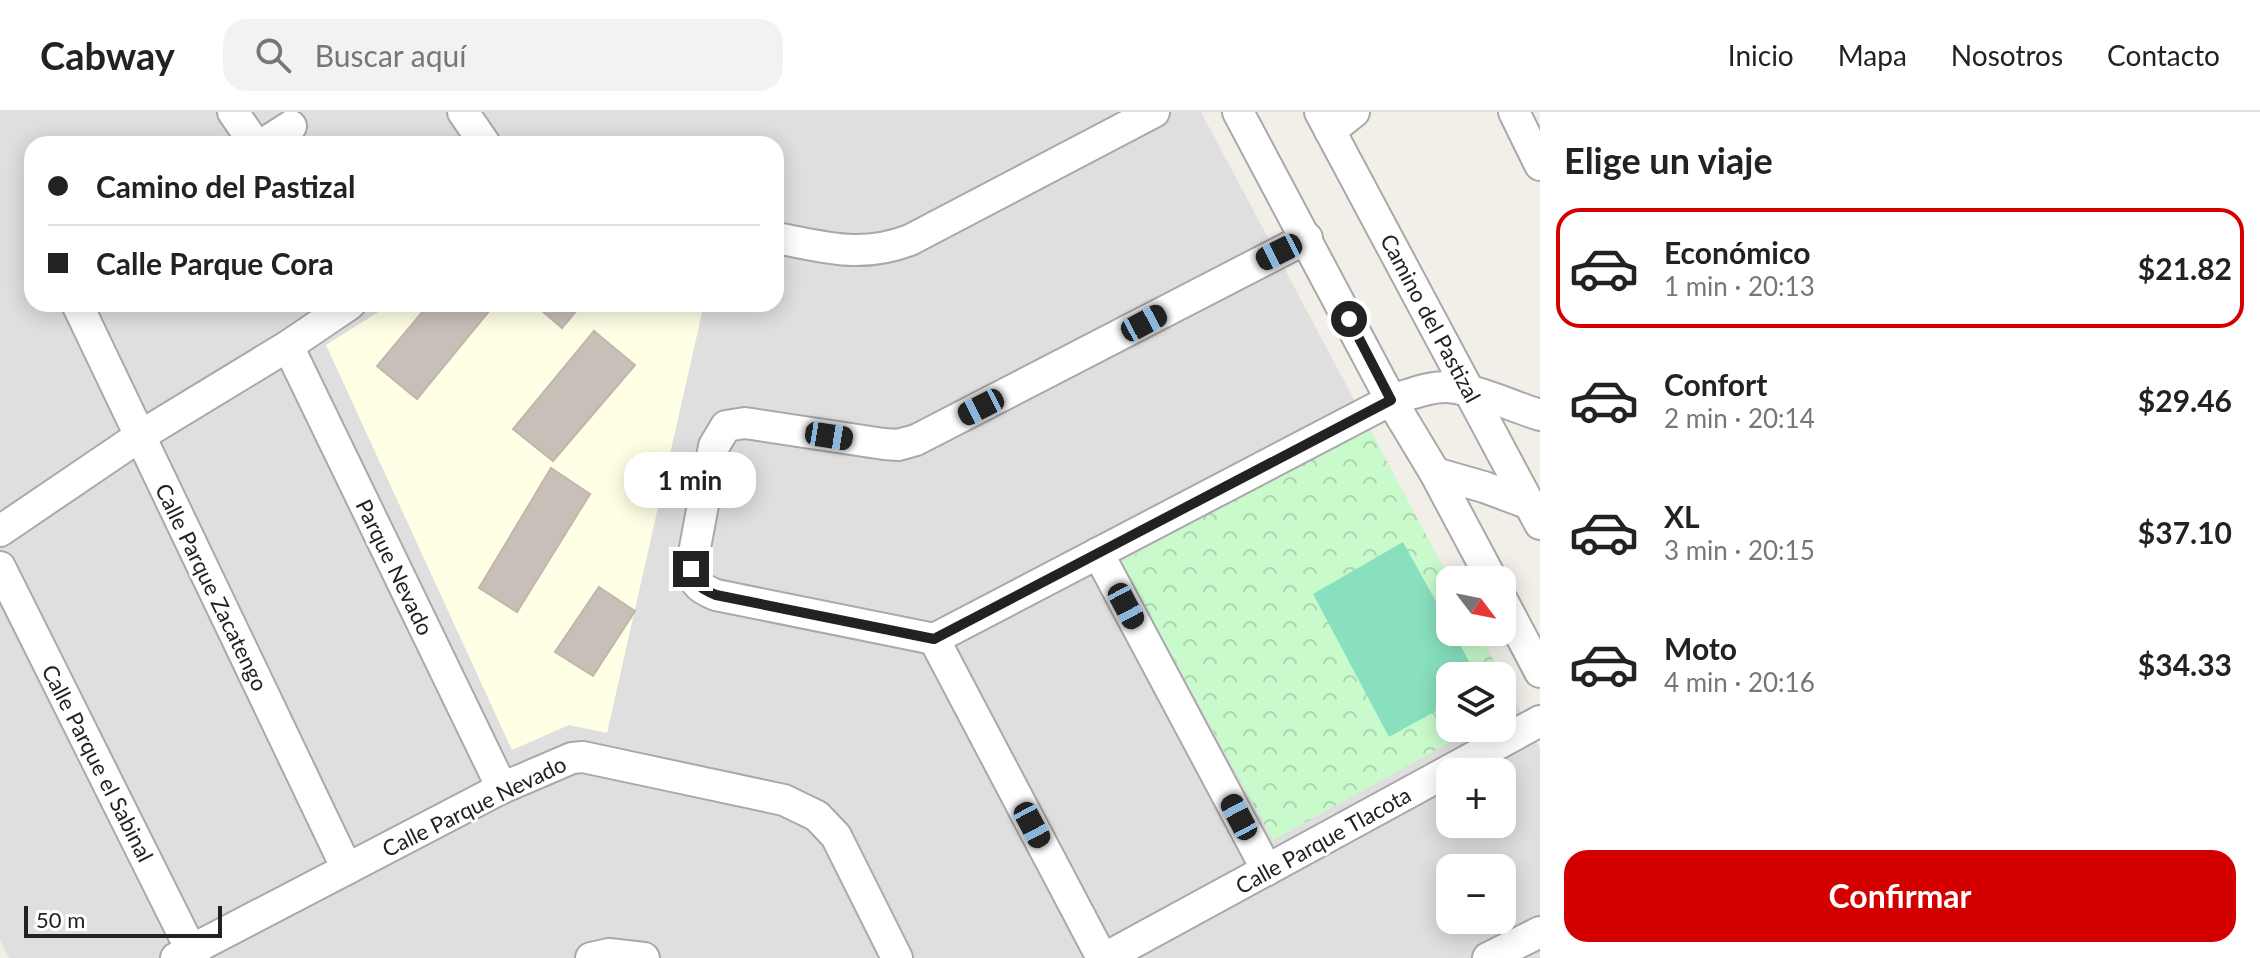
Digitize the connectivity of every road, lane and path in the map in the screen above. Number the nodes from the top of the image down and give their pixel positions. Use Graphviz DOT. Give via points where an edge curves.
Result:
graph roads {
  1 [pos="233,112"];
  2 [pos="463,112"];
  3 [pos="1154,112"];
  4 [pos="1238,112"];
  5 [pos="1354,112"];
  6 [pos="1514,112"];
  7 [pos="1325,122"];
  8 [pos="291,126"];
  9 [pos="250,136"];
  10 [pos="275,136"];
  11 [pos="480,136"];
  12 [pos="1540,165"];
  13 [pos="1307,238"];
  14 [pos="784,239"];
  15 [pos="81,312"];
  16 [pos="338,312"];
  17 [pos="288,346"];
  18 [pos="1471,392"];
  19 [pos="1391,400"];
  20 [pos="1540,415"];
  21 [pos="140,436"];
  22 [pos="1435,473"];
  23 [pos="1536,512"];
  24 [pos="0,531"];
  25 [pos="1098,553"];
  26 [pos="1485,566"];
  27 [pos="0,567"];
  28 [pos="1516,627"];
  29 [pos="934,639"];
  30 [pos="1540,672"];
  31 [pos="1540,721"];
  32 [pos="502,788"];
  33 [pos="347,869"];
  34 [pos="1267,870"];
  35 [pos="1540,932"];
  36 [pos="188,955"];
  37 [pos="591,958"];
  38 [pos="644,958"];
  39 [pos="897,958"];
  40 [pos="1104,958"];
  41 [pos="1488,958"];
  1 -- 9 [label="street"];
  2 -- 11 [label="street"];
  3 -- 14 [label="street" via="890,247 853,252"];
  4 -- 13 [label="street"];
  5 -- 7 [label="street"];
  6 -- 12 [label="street"];
  7 -- 18 [label="street, Camino del Pastizal"];
  8 -- 10 [label="street"];
  13 -- 19 [label="street"];
  13 -- 29 [label="street" via="916,440 884,444 745,423 722,430 714,446 691,569 701,588"];
  15 -- 21 [label="street, Calle Parque Zacatengo"];
  16 -- 17 [label="street"];
  17 -- 21 [label="street"];
  17 -- 32 [label="street, Parque Nevado"];
  18 -- 19 [label="street" via="1446,387"];
  18 -- 20 [label="street"];
  18 -- 23 [label="street, Camino del Pastizal"];
  19 -- 22 [label="street"];
  19 -- 25 [label="street"];
  21 -- 24 [label="street"];
  21 -- 33 [label="street, Calle Parque Zacatengo"];
  22 -- 23 [label="street" via="1484,487"];
  22 -- 26 [label="street"];
  25 -- 29 [label="street"];
  25 -- 34 [label="street"];
  27 -- 36 [label="street, Calle Parque el Sabinal"];
  28 -- 30 [label="street"];
  29 -- 40 [label="street"];
  31 -- 34 [label="street, Calle Parque Tlacota"];
  32 -- 33 [label="street, Calle Parque Nevado"];
  32 -- 39 [label="street, Calle Parque Nevado" via="583,757 805,808 836,836"];
  33 -- 36 [label="street, Calle Parque Nevado"];
  34 -- 40 [label="street, Calle Parque Tlacota"];
  35 -- 41 [label="street"];
  37 -- 38 [label="street"];
}
